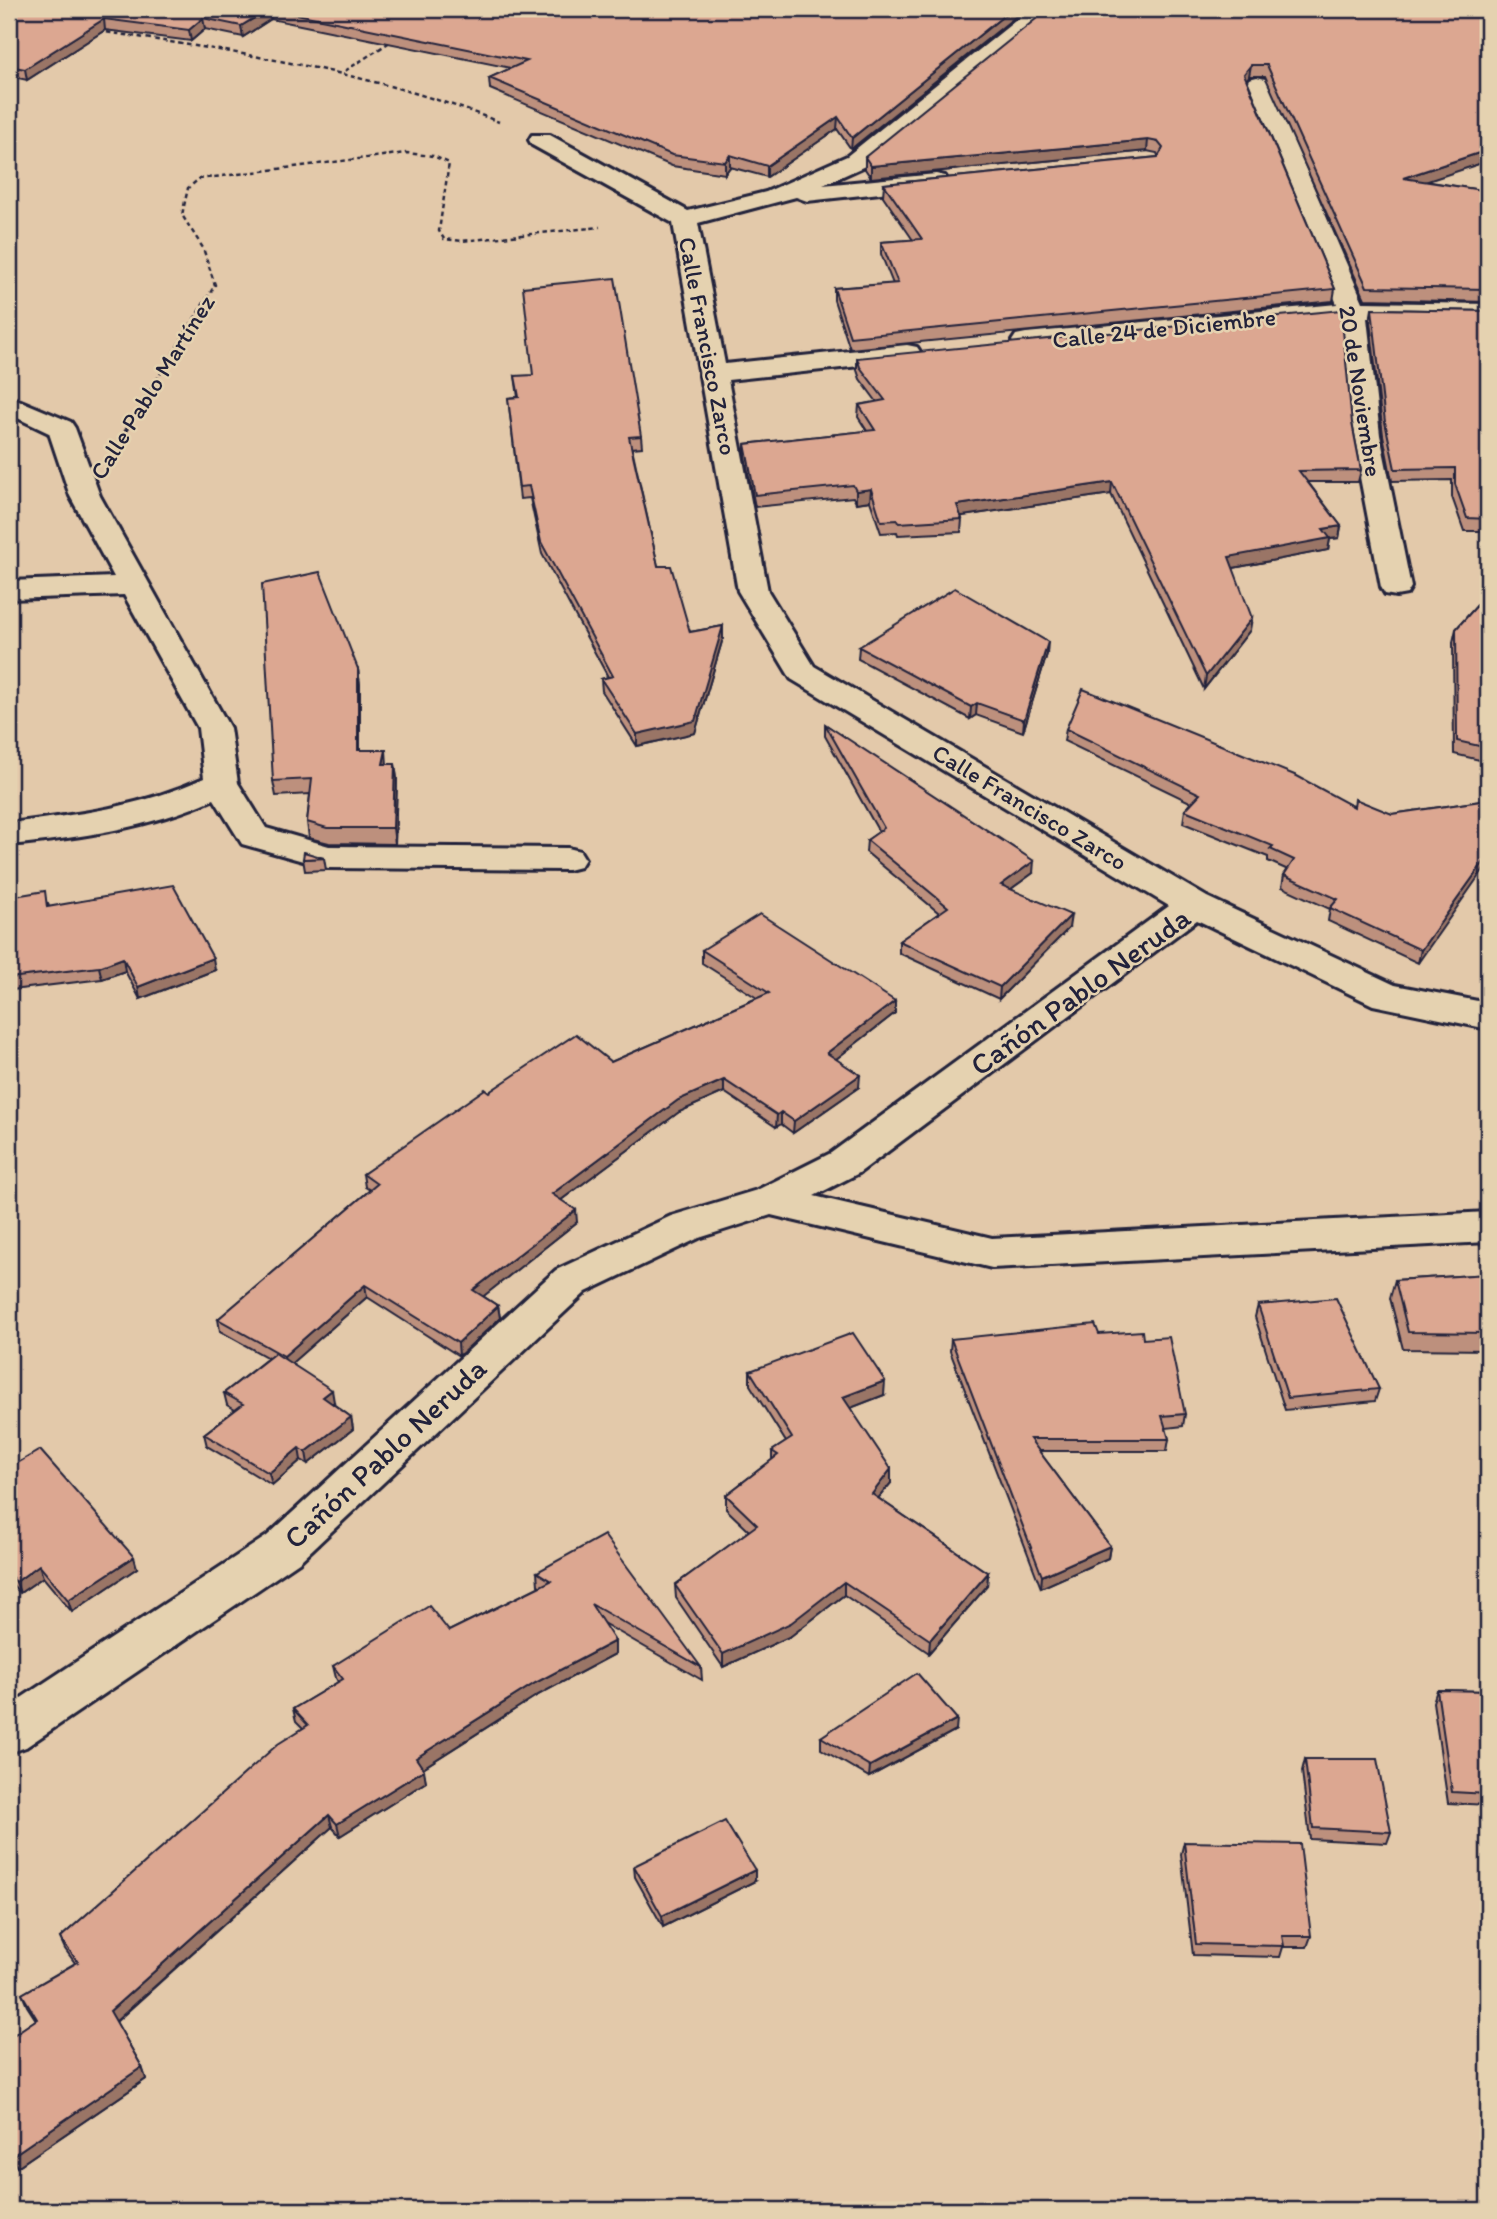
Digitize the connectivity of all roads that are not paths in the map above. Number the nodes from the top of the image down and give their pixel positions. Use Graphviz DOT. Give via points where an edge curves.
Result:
graph roads {
  1 [pos="1048,11"];
  2 [pos="1257,84"];
  3 [pos="541,140"];
  4 [pos="954,180"];
  5 [pos="775,197"];
  6 [pos="685,219"];
  7 [pos="1353,310"];
  8 [pos="1488,312"];
  9 [pos="1001,344"];
  10 [pos="933,351"];
  11 [pos="715,373"];
  12 [pos="9,404"];
  13 [pos="132,585"];
  14 [pos="1396,587"];
  15 [pos="9,590"];
  16 [pos="221,783"];
  17 [pos="9,834"];
  18 [pos="568,859"];
  19 [pos="1194,905"];
  20 [pos="1488,1016"];
  21 [pos="771,1200"];
  22 [pos="1488,1227"];
  23 [pos="9,1732"];
  1 -- 5 [label="street" via="856,161"];
  2 -- 7 [label="street, 20 de Noviembre"];
  3 -- 6 [label="street, Calle Francisco Zarco"];
  4 -- 5 [label="street"];
  5 -- 6 [label="street"];
  6 -- 11 [label="street, Calle Francisco Zarco"];
  7 -- 8 [label="street, Calle 24 de Diciembre"];
  7 -- 9 [label="street, Calle 24 de Diciembre"];
  7 -- 14 [label="street, 20 de Noviembre" via="1366,435"];
  10 -- 11 [label="street"];
  11 -- 19 [label="street, Calle Francisco Zarco" via="753,591 802,672"];
  12 -- 13 [label="street, Calle Pablo Martínez" via="61,428 85,496"];
  13 -- 15 [label="street"];
  13 -- 16 [label="street, Calle Pablo Martínez" via="214,728"];
  16 -- 17 [label="street" via="173,805 71,827"];
  16 -- 18 [label="street" via="254,836 328,857"];
  19 -- 20 [label="street, Cañón Pablo Neruda" via="1386,996"];
  19 -- 21 [label="street, Cañón Pablo Neruda" via="845,1163"];
  21 -- 22 [label="street" via="992,1253"];
  21 -- 23 [label="street, Cañón Pablo Neruda" via="685,1227 571,1281 283,1549"];
}
